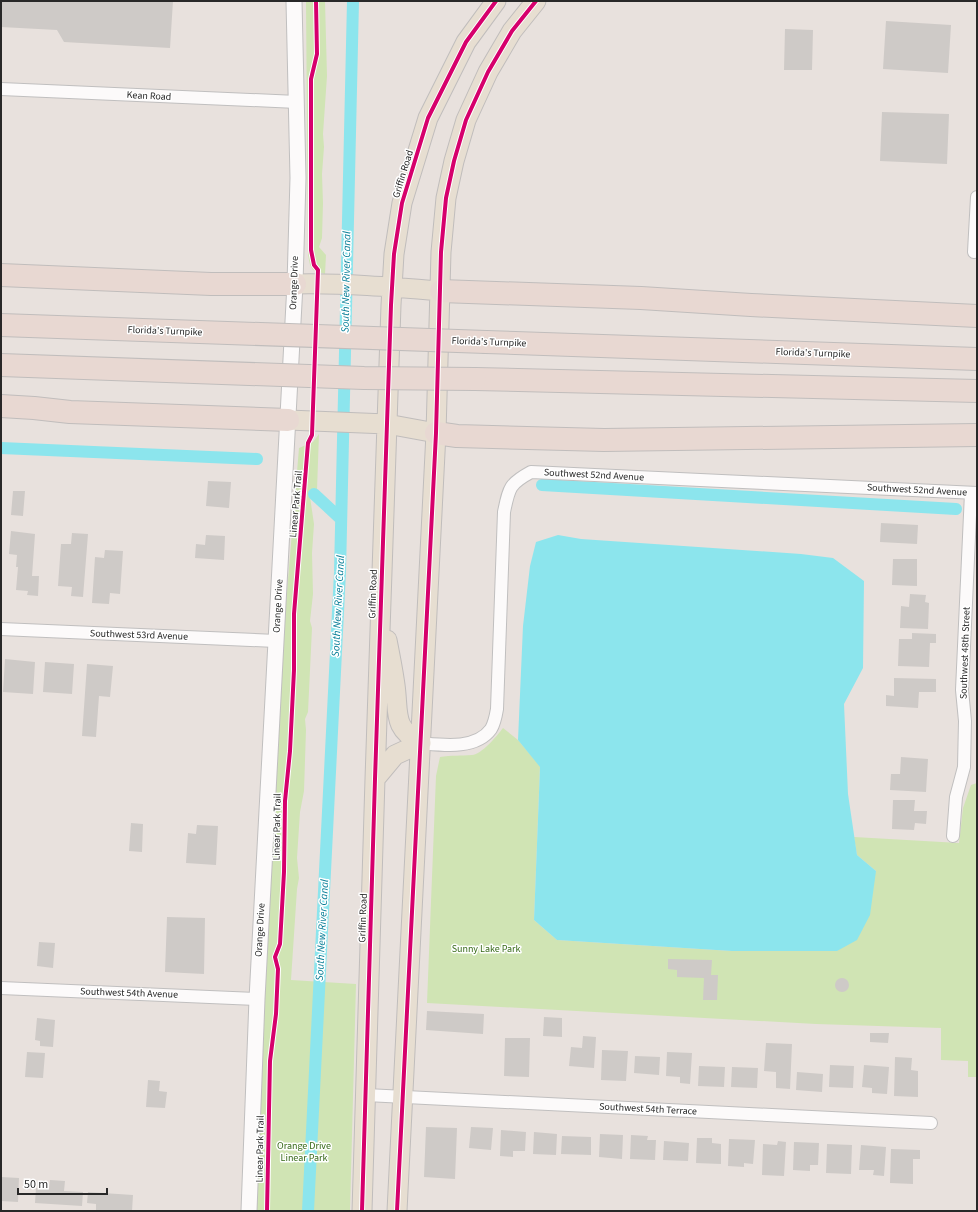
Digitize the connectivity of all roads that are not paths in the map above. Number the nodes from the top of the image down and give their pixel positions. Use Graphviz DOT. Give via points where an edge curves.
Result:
graph roads {
  1 [pos="294,1"];
  2 [pos="496,1"];
  3 [pos="536,1"];
  4 [pos="1,89"];
  5 [pos="297,102"];
  6 [pos="977,197"];
  7 [pos="974,252"];
  8 [pos="1,275"];
  9 [pos="295,284"];
  10 [pos="393,287"];
  11 [pos="441,291"];
  12 [pos="977,316"];
  13 [pos="1,325"];
  14 [pos="977,359"];
  15 [pos="1,366"];
  16 [pos="977,391"];
  17 [pos="1,406"];
  18 [pos="288,420"];
  19 [pos="387,424"];
  20 [pos="436,433"];
  21 [pos="977,435"];
  22 [pos="974,493"];
  23 [pos="381,600"];
  24 [pos="1,630"];
  25 [pos="276,641"];
  26 [pos="421,743"];
  27 [pos="374,779"];
  28 [pos="953,836"];
  29 [pos="1,988"];
  30 [pos="257,999"];
  31 [pos="366,1095"];
  32 [pos="403,1097"];
  33 [pos="931,1122"];
  34 [pos="249,1211"];
  35 [pos="362,1211"];
  36 [pos="397,1211"];
  1 -- 5 [label="street, Orange Drive"];
  2 -- 10 [label="main road, Griffin Road" via="466,42 428,118 402,203 395,248"];
  3 -- 11 [label="main road" via="512,31 488,72 466,120 446,198 441,252"];
  4 -- 5 [label="street, Kean Road"];
  5 -- 9 [label="street, Orange Drive"];
  6 -- 7 [label="street"];
  8 -- 9 [label="highway" via="211,284"];
  9 -- 10 [label="main road"];
  9 -- 18 [label="street, Orange Drive"];
  10 -- 11 [label="main road"];
  10 -- 19 [label="main road, Griffin Road"];
  11 -- 12 [label="highway" via="641,298"];
  11 -- 20 [label="main road"];
  13 -- 14 [label="highway, Florida's Turnpike, bridge"];
  15 -- 16 [label="highway, bridge" via="364,378"];
  17 -- 18 [label="highway" via="70,412"];
  18 -- 19 [label="main road"];
  18 -- 25 [label="street, Orange Drive"];
  19 -- 20 [label="main road"];
  19 -- 23 [label="main road, Griffin Road"];
  20 -- 21 [label="highway" via="457,436 604,440"];
  20 -- 26 [label="main road"];
  22 -- 26 [label="street, Southwest 52nd Avenue" via="531,472 516,480 508,493 504,512 497,708 491,729 478,741 454,746"];
  22 -- 28 [label="street, Southwest 48th Street" via="962,690 965,721 964,768 956,797"];
  23 -- 26 [label="main road" via="396,686 398,718 410,738"];
  23 -- 27 [label="main road, Griffin Road"];
  24 -- 25 [label="street, Southwest 53rd Avenue"];
  25 -- 30 [label="street, Orange Drive"];
  26 -- 27 [label="main road" via="395,755"];
  26 -- 32 [label="main road"];
  27 -- 31 [label="main road, Griffin Road"];
  29 -- 30 [label="street, Southwest 54th Avenue"];
  30 -- 34 [label="street, Orange Drive"];
  31 -- 32 [label="street, Southwest 54th Terrace"];
  31 -- 35 [label="main road, Griffin Road"];
  32 -- 33 [label="street, Southwest 54th Terrace"];
  32 -- 36 [label="main road"];
}
